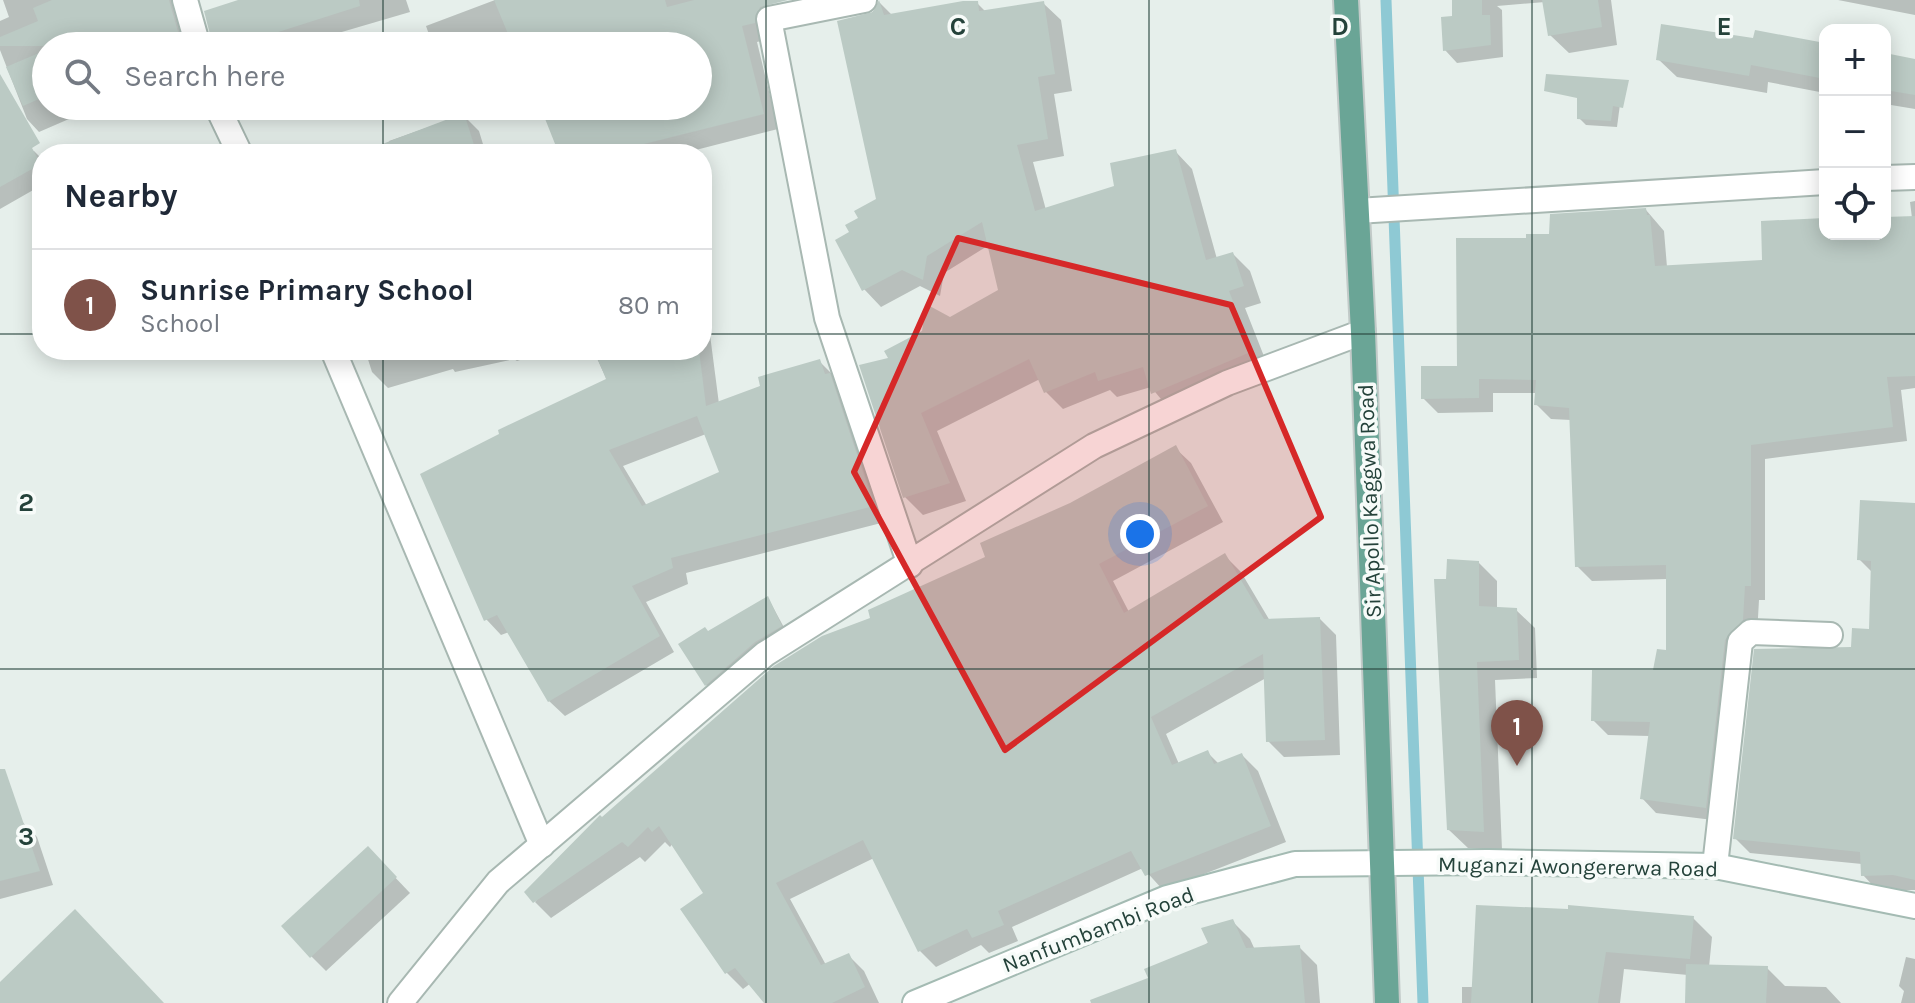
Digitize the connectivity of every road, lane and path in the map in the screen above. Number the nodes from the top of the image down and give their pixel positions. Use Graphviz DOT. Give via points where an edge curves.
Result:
graph roads {
  1 [pos="185,0"];
  2 [pos="864,0"];
  3 [pos="1346,0"];
  4 [pos="194,32"];
  5 [pos="224,120"];
  6 [pos="235,144"];
  7 [pos="1915,177"];
  8 [pos="1891,178"];
  9 [pos="1819,182"];
  10 [pos="1357,211"];
  11 [pos="1363,332"];
  12 [pos="337,360"];
  13 [pos="910,565"];
  14 [pos="1830,635"];
  15 [pos="542,845"];
  16 [pos="1382,863"];
  17 [pos="1715,866"];
  18 [pos="1915,906"];
  19 [pos="400,1003"];
  20 [pos="915,1003"];
  21 [pos="1387,1003"];
  1 -- 4 [label="street"];
  2 -- 13 [label="street" via="769,19 827,318"];
  3 -- 10 [label="main road, Sir Apollo Kaggwa Road"];
  5 -- 6 [label="street"];
  7 -- 8 [label="street"];
  9 -- 10 [label="street"];
  10 -- 11 [label="main road, Sir Apollo Kaggwa Road"];
  11 -- 13 [label="street" via="1227,383 1094,446"];
  11 -- 16 [label="main road, Sir Apollo Kaggwa Road"];
  12 -- 15 [label="street"];
  13 -- 15 [label="street" via="765,654"];
  14 -- 17 [label="street" via="1751,632 1740,642"];
  15 -- 19 [label="street" via="498,882"];
  16 -- 17 [label="street, Muganzi Awongererwa Road"];
  16 -- 20 [label="street, Nanfumbambi Road" via="1295,864 1167,898"];
  16 -- 21 [label="main road, Sir Apollo Kaggwa Road"];
  17 -- 18 [label="street, Muganzi Awongererwa Road"];
}
